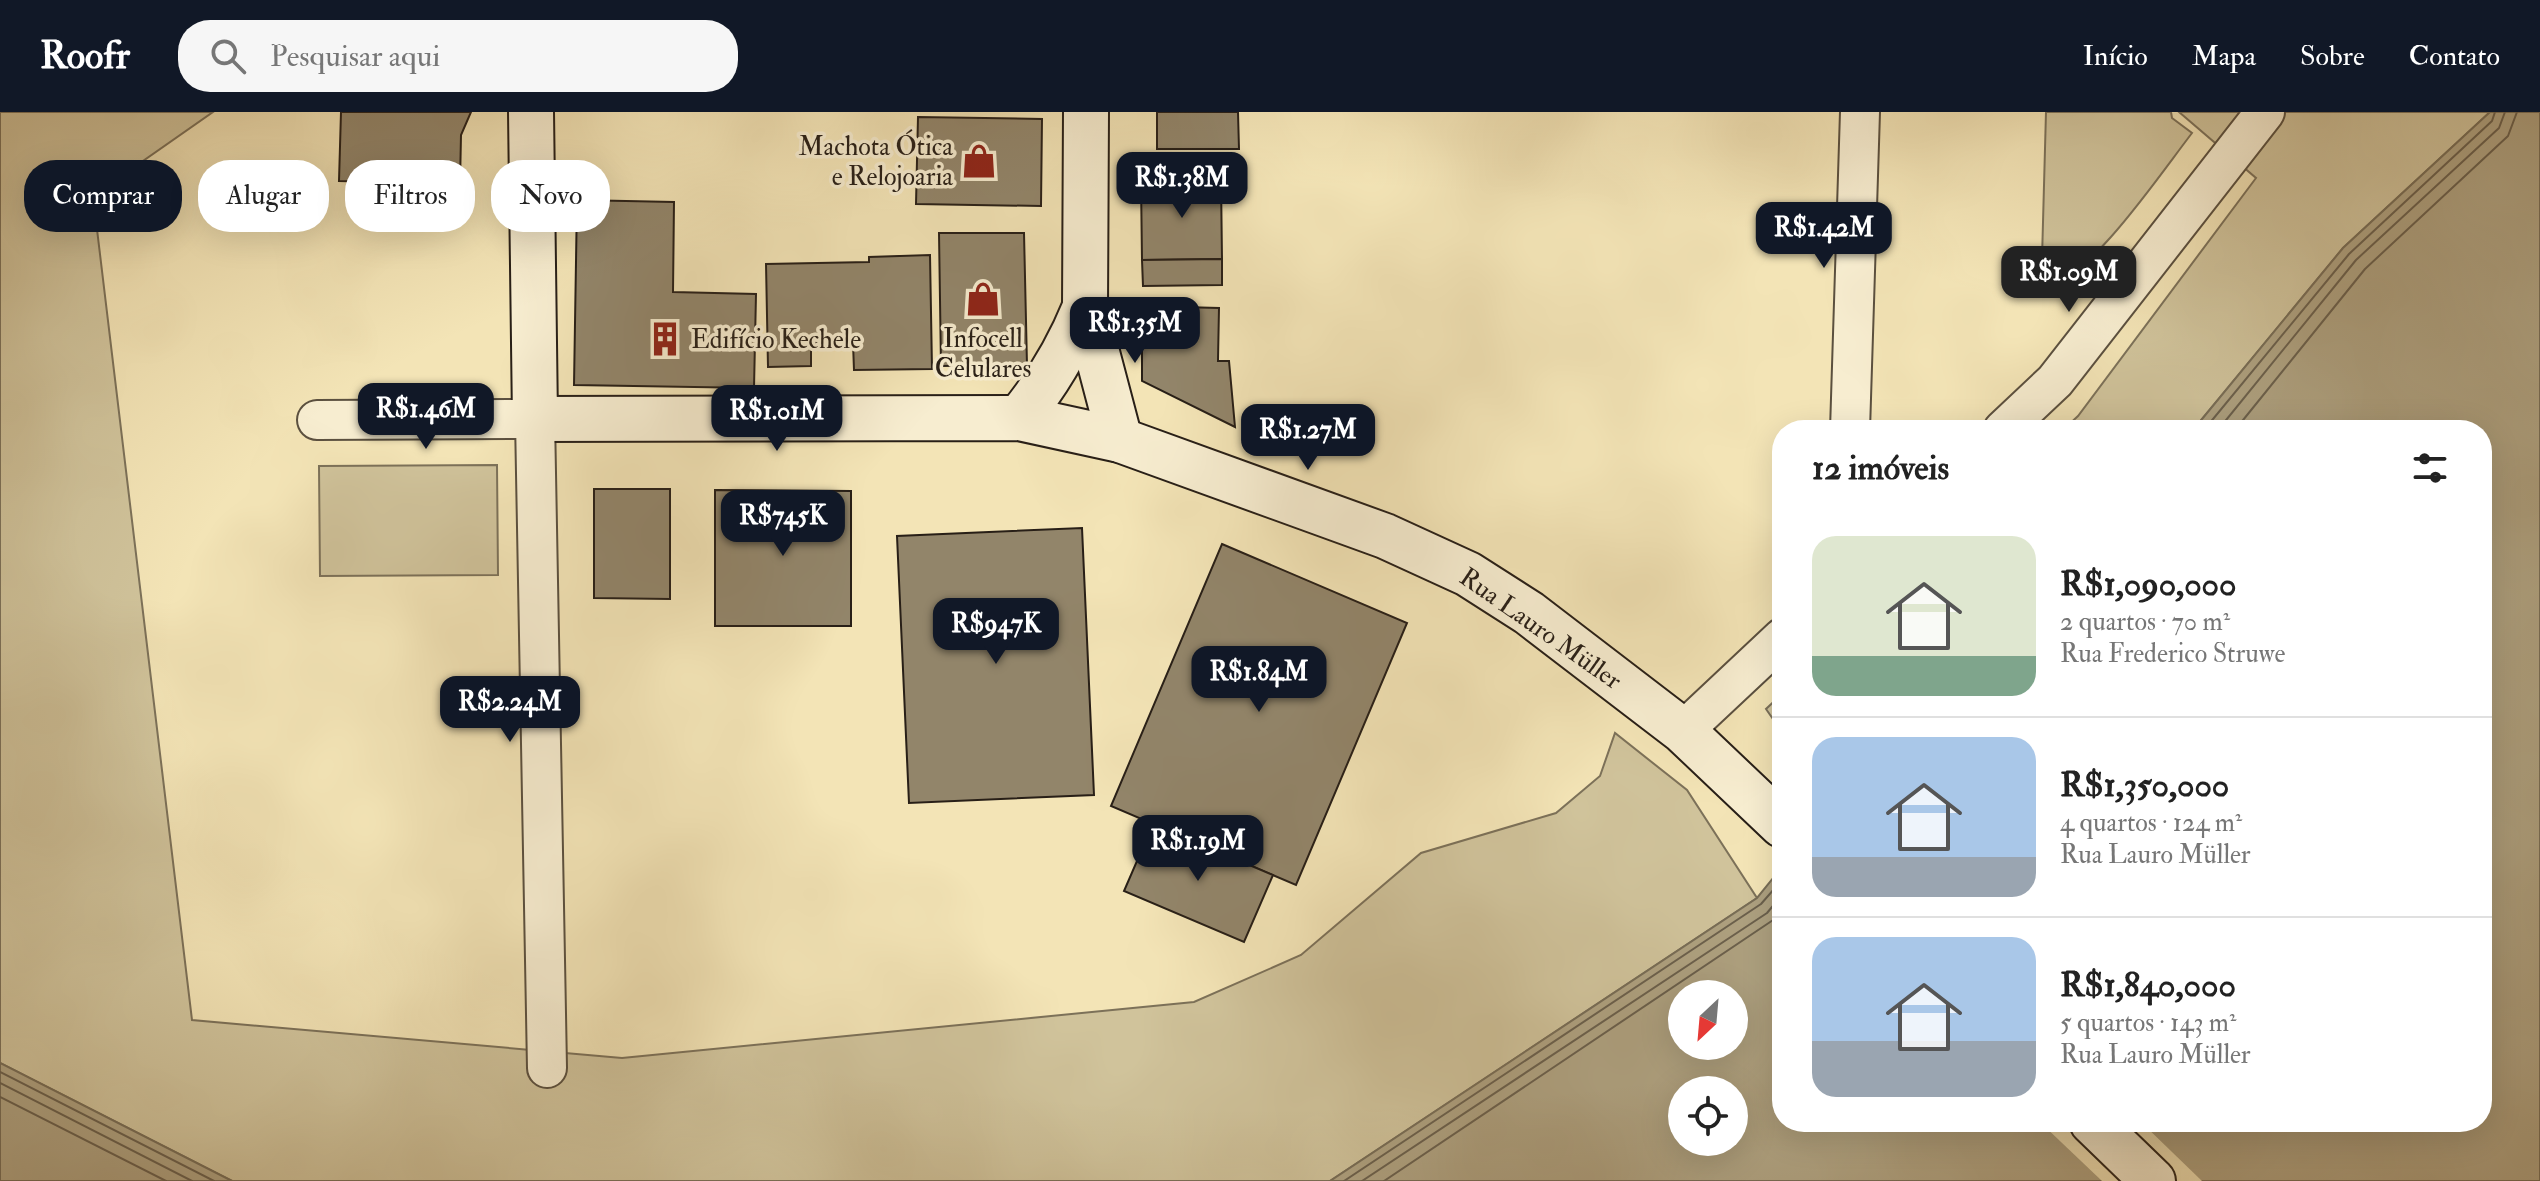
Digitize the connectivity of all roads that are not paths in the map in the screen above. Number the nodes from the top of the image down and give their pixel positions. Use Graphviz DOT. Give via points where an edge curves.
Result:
graph roads {
  1 [pos="531,112"];
  2 [pos="1086,112"];
  3 [pos="1860,112"];
  4 [pos="2265,112"];
  5 [pos="1085,307"];
  6 [pos="1019,418"];
  7 [pos="535,419"];
  8 [pos="317,420"];
  9 [pos="1850,420"];
  10 [pos="2014,420"];
  11 [pos="1120,440"];
  12 [pos="1772,647"];
  13 [pos="1683,731"];
  14 [pos="1772,816"];
  15 [pos="547,1068"];
  16 [pos="2102,1132"];
  17 [pos="2153,1181"];
  1 -- 7 [label="main road"];
  2 -- 5 [label="main road"];
  3 -- 9 [label="street"];
  4 -- 10 [label="street" via="2055,381"];
  5 -- 6 [label="main road" via="1049,382"];
  5 -- 11 [label="main road"];
  6 -- 7 [label="main road, Rua Lauro Müller"];
  6 -- 11 [label="main road, Rua Lauro Müller"];
  7 -- 8 [label="street"];
  7 -- 15 [label="street"];
  11 -- 13 [label="main road, Rua Lauro Müller" via="1385,536 1468,574 1529,613"];
  12 -- 13 [label="street"];
  13 -- 14 [label="main road, Rua Lauro Müller"];
  16 -- 17 [label="main road"];
}
